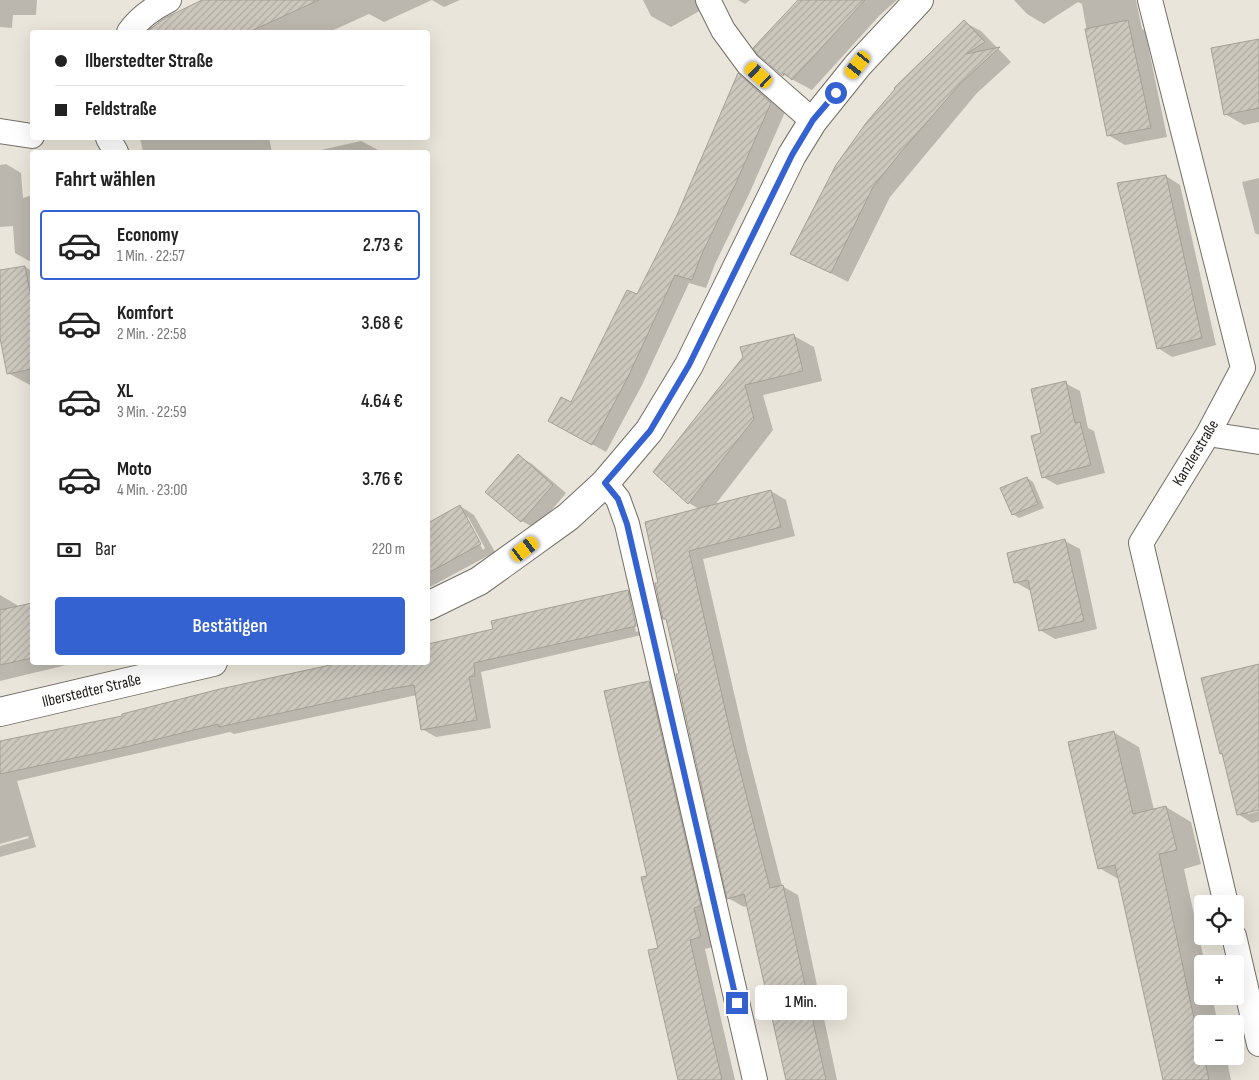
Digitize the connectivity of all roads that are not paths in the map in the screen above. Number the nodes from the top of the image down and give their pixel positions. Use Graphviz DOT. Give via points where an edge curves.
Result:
graph roads {
  1 [pos="169,0"];
  2 [pos="708,0"];
  3 [pos="919,0"];
  4 [pos="1150,0"];
  5 [pos="131,30"];
  6 [pos="813,120"];
  7 [pos="0,130"];
  8 [pos="30,136"];
  9 [pos="1208,434"];
  10 [pos="1259,442"];
  11 [pos="605,483"];
  12 [pos="430,605"];
  13 [pos="200,665"];
  14 [pos="0,712"];
  15 [pos="1224,895"];
  16 [pos="1236,945"];
  17 [pos="1259,1044"];
  18 [pos="755,1080"];
  1 -- 5 [label="street" via="157,6"];
  2 -- 6 [label="street" via="748,64"];
  3 -- 6 [label="street" via="858,65"];
  4 -- 9 [label="street, Kanzlerstraße" via="1242,368"];
  6 -- 11 [label="street" via="767,202 689,365 650,431"];
  7 -- 8 [label="street"];
  9 -- 10 [label="street"];
  9 -- 15 [label="street, Kanzlerstraße" via="1141,543"];
  11 -- 12 [label="street" via="568,517 479,581"];
  11 -- 18 [label="street" via="618,499 627,524"];
  13 -- 14 [label="street, Ilberstedter Straße"];
  16 -- 17 [label="street"];
}
